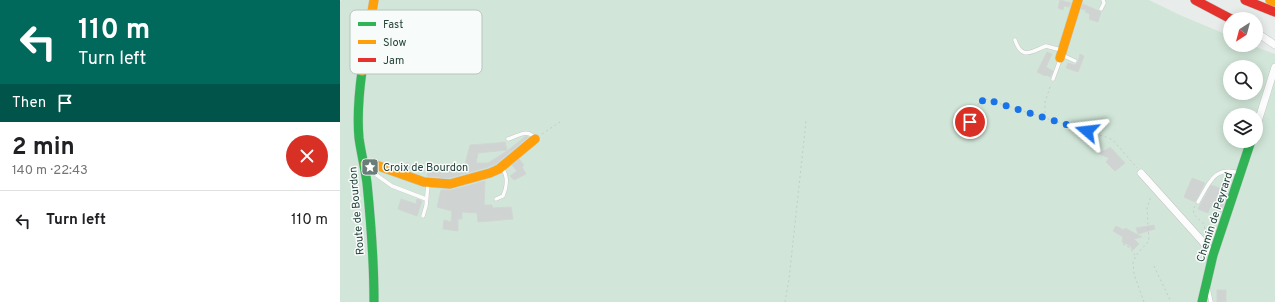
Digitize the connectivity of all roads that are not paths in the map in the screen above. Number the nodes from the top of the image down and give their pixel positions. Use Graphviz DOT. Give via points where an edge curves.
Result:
graph roads {
  1 [pos="374,0"];
  2 [pos="1078,0"];
  3 [pos="1103,0"];
  4 [pos="1195,0"];
  5 [pos="1245,0"];
  6 [pos="1270,0"];
  7 [pos="1275,2"];
  8 [pos="1101,9"];
  9 [pos="372,10"];
  10 [pos="1275,12"];
  11 [pos="1223,15"];
  12 [pos="1263,37"];
  13 [pos="1015,40"];
  14 [pos="1275,45"];
  15 [pos="1061,54"];
  16 [pos="1076,61"];
  17 [pos="1275,67"];
  18 [pos="361,74"];
  19 [pos="1053,79"];
  20 [pos="1262,108"];
  21 [pos="508,139"];
  22 [pos="535,139"];
  23 [pos="1249,148"];
  24 [pos="365,166"];
  25 [pos="502,167"];
  26 [pos="1141,173"];
  27 [pos="1240,174"];
  28 [pos="428,182"];
  29 [pos="426,199"];
  30 [pos="496,199"];
  31 [pos="1198,202"];
  32 [pos="423,216"];
  33 [pos="1213,255"];
  34 [pos="1206,279"];
  35 [pos="374,302"];
  36 [pos="1202,302"];
  37 [pos="1211,302"];
  1 -- 9 [label="main road, Route de Bourdon"];
  2 -- 15 [label="main road"];
  3 -- 8 [label="lane"];
  4 -- 11 [label="main road"];
  5 -- 10 [label="main road"];
  6 -- 7 [label="main road"];
  12 -- 14 [label="street"];
  13 -- 15 [label="lane" via="1018,49 1028,53 1046,46"];
  15 -- 16 [label="lane"];
  15 -- 19 [label="lane"];
  17 -- 20 [label="street"];
  18 -- 24 [label="main road, Route de Bourdon" via="359,134"];
  21 -- 22 [label="lane" via="526,133 532,134"];
  22 -- 25 [label="main road"];
  23 -- 27 [label="main road, Chemin de Peyrard"];
  24 -- 28 [label="main road" via="373,164"];
  24 -- 29 [label="lane" via="392,186"];
  24 -- 35 [label="main road, Route de Bourdon"];
  25 -- 28 [label="main road" via="460,182"];
  25 -- 30 [label="lane" via="506,174 505,190 503,196"];
  26 -- 33 [label="street" via="1154,193"];
  27 -- 31 [label="lane" via="1227,171 1213,176"];
  27 -- 33 [label="main road, Chemin de Peyrard"];
  28 -- 29 [label="lane"];
  29 -- 32 [label="lane"];
  33 -- 34 [label="main road, Chemin de Peyrard"];
  34 -- 36 [label="main road, Chemin de Peyrard"];
  34 -- 37 [label="lane"];
}
